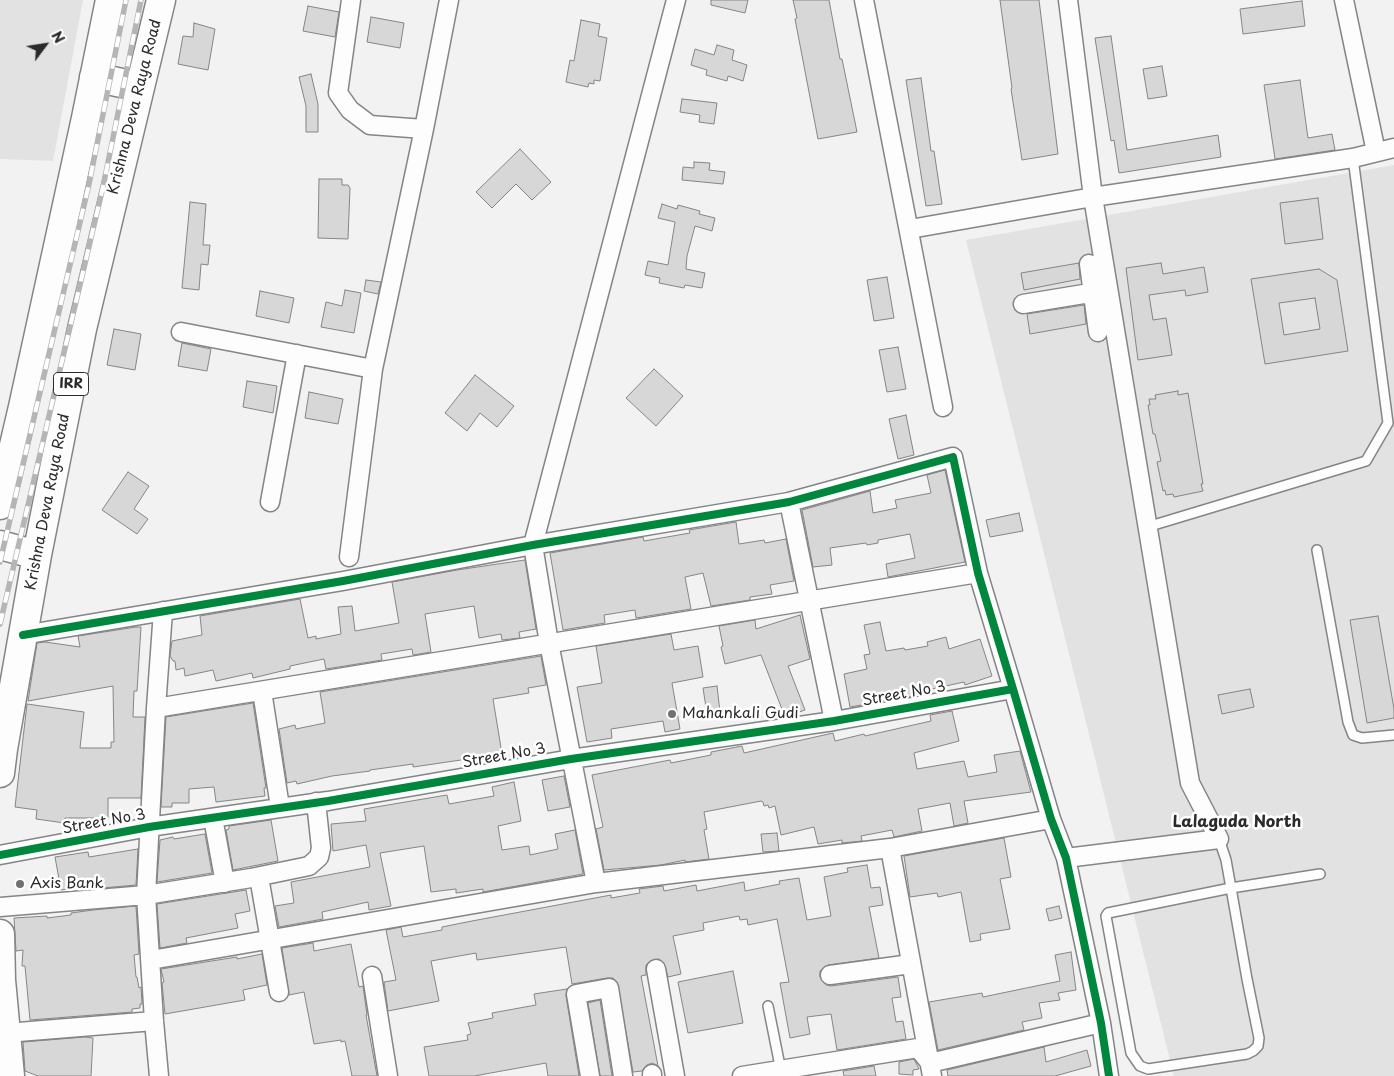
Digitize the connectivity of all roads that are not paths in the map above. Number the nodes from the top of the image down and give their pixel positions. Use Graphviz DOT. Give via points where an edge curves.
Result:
graph roads {
  1 [pos="110,0"];
  2 [pos="161,0"];
  3 [pos="351,0"];
  4 [pos="449,0"];
  5 [pos="676,0"];
  6 [pos="864,0"];
  7 [pos="1068,0"];
  8 [pos="1344,0"];
  9 [pos="94,77"];
  10 [pos="140,87"];
  11 [pos="424,129"];
  12 [pos="1394,148"];
  13 [pos="1376,152"];
  14 [pos="1353,158"];
  15 [pos="1093,197"];
  16 [pos="910,229"];
  17 [pos="1089,264"];
  18 [pos="1101,291"];
  19 [pos="1023,304"];
  20 [pos="182,332"];
  21 [pos="1098,332"];
  22 [pos="297,354"];
  23 [pos="374,369"];
  24 [pos="943,407"];
  25 [pos="270,502"];
  26 [pos="789,502"];
  27 [pos="0,505"];
  28 [pos="1147,527"];
  29 [pos="0,545"];
  30 [pos="533,545"];
  31 [pos="1317,550"];
  32 [pos="37,555"];
  33 [pos="348,557"];
  34 [pos="978,574"];
  35 [pos="809,601"];
  36 [pos="163,611"];
  37 [pos="23,635"];
  38 [pos="549,643"];
  39 [pos="1014,688"];
  40 [pos="262,690"];
  41 [pos="156,708"];
  42 [pos="834,721"];
  43 [pos="1394,735"];
  44 [pos="571,759"];
  45 [pos="0,773"];
  46 [pos="316,802"];
  47 [pos="280,807"];
  48 [pos="213,818"];
  49 [pos="1050,818"];
  50 [pos="149,827"];
  51 [pos="1219,839"];
  52 [pos="890,848"];
  53 [pos="0,855"];
  54 [pos="1066,858"];
  55 [pos="1320,874"];
  56 [pos="259,877"];
  57 [pos="225,882"];
  58 [pos="596,883"];
  59 [pos="1231,888"];
  60 [pos="146,895"];
  61 [pos="0,907"];
  62 [pos="0,934"];
  63 [pos="270,939"];
  64 [pos="151,960"];
  65 [pos="912,964"];
  66 [pos="656,969"];
  67 [pos="830,975"];
  68 [pos="372,976"];
  69 [pos="566,986"];
  70 [pos="279,992"];
  71 [pos="768,1006"];
  72 [pos="154,1021"];
  73 [pos="1101,1023"];
  74 [pos="6,1033"];
  75 [pos="931,1070"];
  76 [pos="781,1071"];
  77 [pos="14,1074"];
  78 [pos="663,1074"];
  79 [pos="159,1076"];
  80 [pos="388,1076"];
  81 [pos="582,1076"];
  82 [pos="590,1076"];
  83 [pos="623,1076"];
  84 [pos="742,1076"];
  85 [pos="1109,1076"];
  1 -- 9 [label="main road, IRR"];
  2 -- 10 [label="main road, Krishna Deva Raya Road / IRR"];
  3 -- 11 [label="street" via="338,93 350,110 370,125"];
  4 -- 11 [label="street"];
  5 -- 30 [label="street"];
  6 -- 16 [label="street"];
  7 -- 15 [label="street"];
  8 -- 13 [label="street"];
  9 -- 10 [label="main road"];
  9 -- 27 [label="main road, IRR"];
  10 -- 32 [label="main road, Krishna Deva Raya Road / IRR" via="82,329"];
  11 -- 23 [label="street"];
  12 -- 13 [label="street"];
  13 -- 14 [label="street"];
  14 -- 15 [label="street"];
  14 -- 28 [label="lane" via="1388,423 1366,461"];
  15 -- 16 [label="street"];
  15 -- 18 [label="street"];
  16 -- 24 [label="street"];
  17 -- 18 [label="street"];
  18 -- 19 [label="street"];
  18 -- 21 [label="street"];
  18 -- 28 [label="street"];
  20 -- 22 [label="street"];
  22 -- 23 [label="street"];
  22 -- 25 [label="street"];
  23 -- 33 [label="street"];
  26 -- 30 [label="street"];
  26 -- 34 [label="street" via="953,458"];
  26 -- 35 [label="street"];
  28 -- 51 [label="street" via="1190,783"];
  29 -- 32 [label="main road"];
  30 -- 36 [label="street"];
  30 -- 38 [label="street"];
  31 -- 43 [label="lane" via="1353,735 1362,738"];
  32 -- 37 [label="main road, Krishna Deva Raya Road / IRR"];
  34 -- 35 [label="street"];
  34 -- 39 [label="street"];
  35 -- 38 [label="street"];
  35 -- 42 [label="street"];
  36 -- 37 [label="street"];
  36 -- 41 [label="street"];
  37 -- 45 [label="main road, Krishna Deva Raya Road / IRR"];
  38 -- 40 [label="street"];
  38 -- 44 [label="street"];
  39 -- 42 [label="street, Street No 3"];
  39 -- 49 [label="street"];
  40 -- 41 [label="street"];
  40 -- 47 [label="street"];
  41 -- 50 [label="street"];
  42 -- 44 [label="street, Street No 3"];
  44 -- 46 [label="street, Street No 3"];
  44 -- 58 [label="street"];
  46 -- 47 [label="street, Street No 3"];
  46 -- 56 [label="street" via="319,857 309,866"];
  47 -- 48 [label="street, Street No 3"];
  48 -- 50 [label="street, Street No 3"];
  48 -- 57 [label="street"];
  49 -- 52 [label="street"];
  49 -- 54 [label="street"];
  50 -- 53 [label="street, Street No 3"];
  50 -- 60 [label="street"];
  51 -- 54 [label="street"];
  51 -- 59 [label="lane"];
  52 -- 58 [label="street"];
  52 -- 65 [label="street"];
  54 -- 73 [label="street"];
  55 -- 59 [label="lane"];
  56 -- 57 [label="street"];
  56 -- 63 [label="street"];
  57 -- 60 [label="street"];
  58 -- 63 [label="street"];
  59 -- 59 [label="lane" via="1258,1046 1247,1054 1148,1069 1140,1066 1131,1053 1106,916 1112,912"];
  60 -- 61 [label="street"];
  60 -- 64 [label="street"];
  62 -- 74 [label="main road"];
  63 -- 64 [label="street"];
  63 -- 70 [label="street"];
  64 -- 72 [label="street"];
  65 -- 67 [label="street"];
  65 -- 75 [label="street"];
  66 -- 78 [label="street"];
  68 -- 80 [label="street"];
  69 -- 81 [label="street"];
  71 -- 76 [label="lane"];
  72 -- 74 [label="street"];
  72 -- 79 [label="street"];
  73 -- 75 [label="street"];
  73 -- 85 [label="street"];
  74 -- 77 [label="main road"];
  75 -- 76 [label="street" via="918,1048"];
  76 -- 84 [label="street"];
  82 -- 83 [label="street" via="576,994 609,988"];
}
